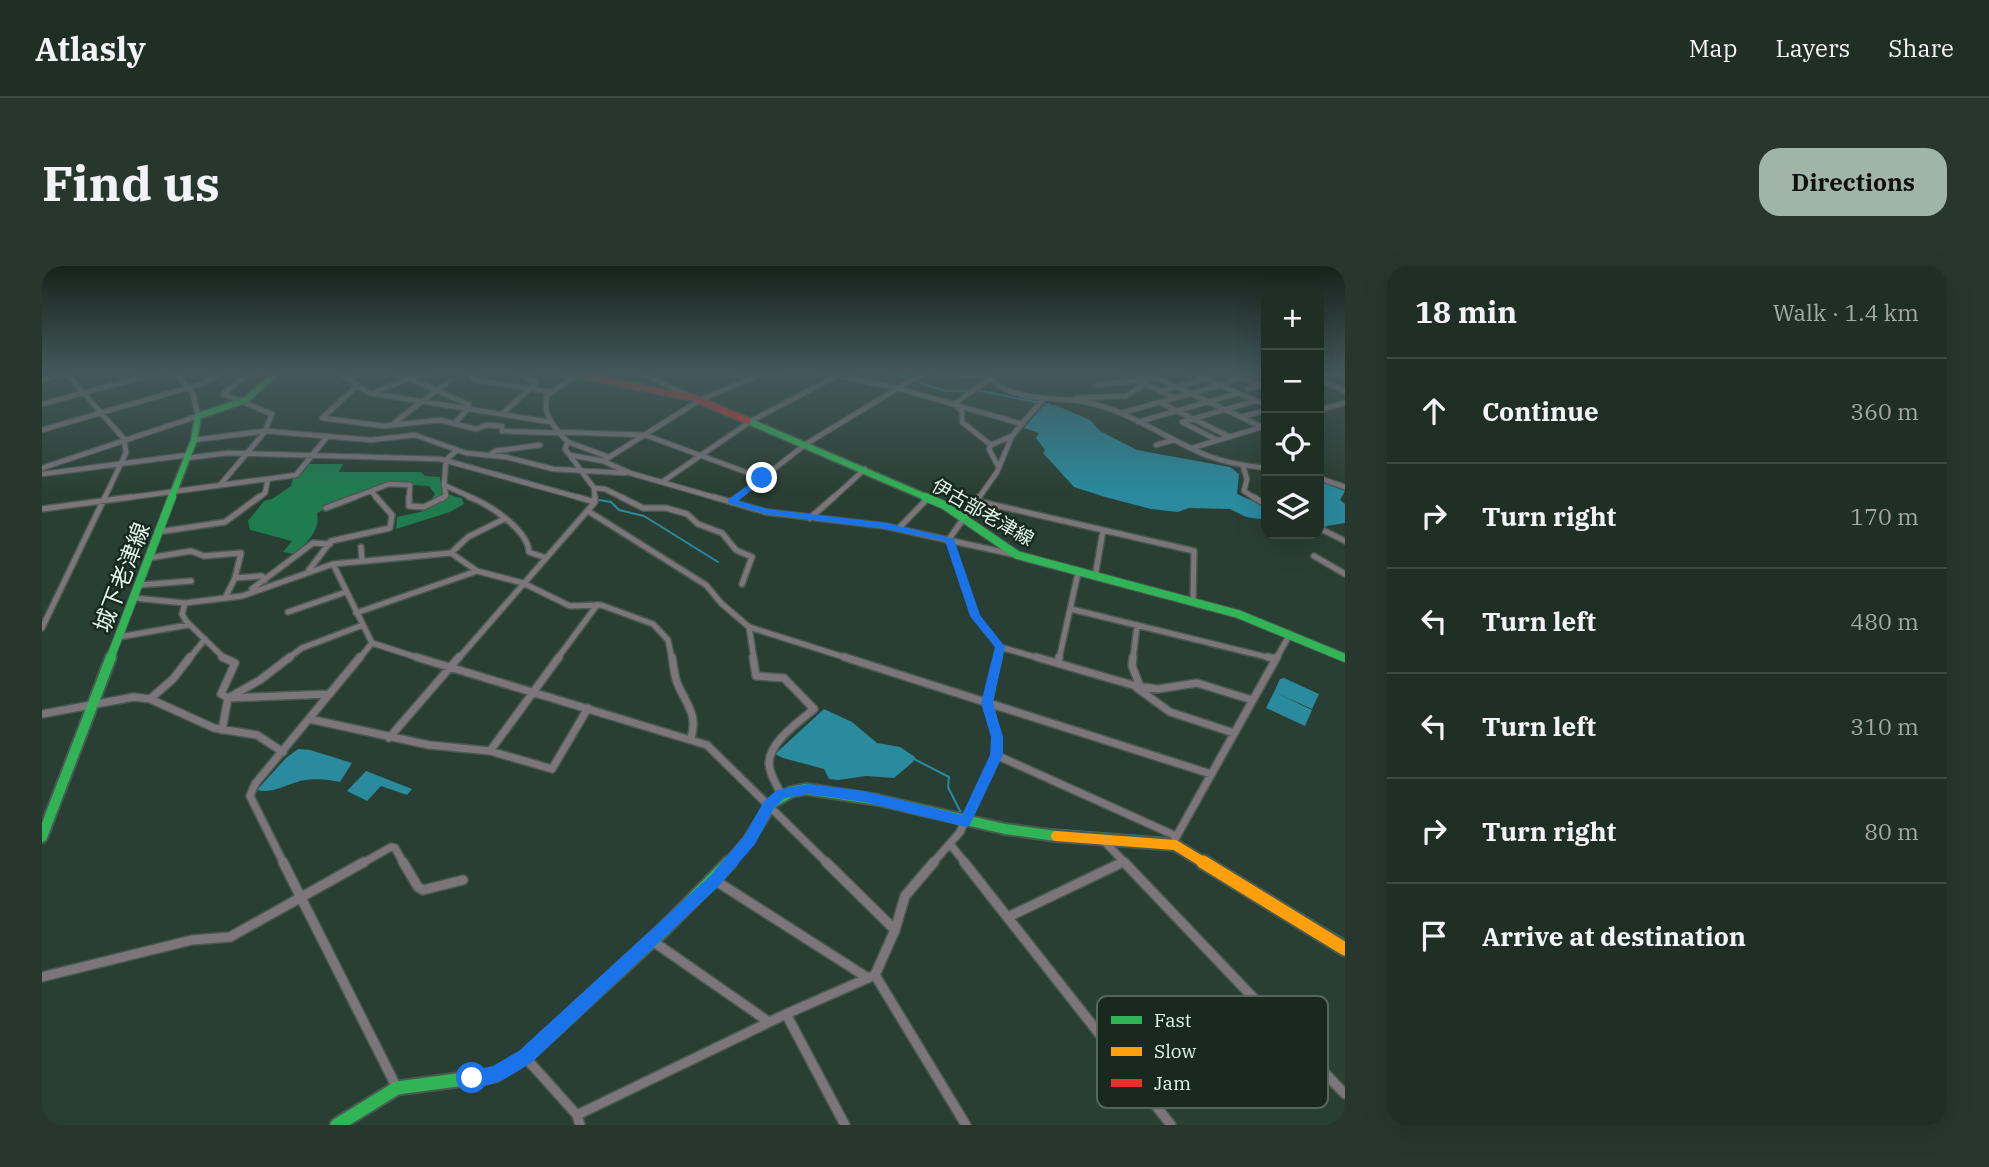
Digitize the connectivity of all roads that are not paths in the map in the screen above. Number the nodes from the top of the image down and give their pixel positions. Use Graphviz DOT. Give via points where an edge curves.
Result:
graph roads {
  1 [pos="101,413"];
  2 [pos="207,413"];
  3 [pos="271,413"];
  4 [pos="327,413"];
  5 [pos="407,413"];
  6 [pos="465,413"];
  7 [pos="496,413"];
  8 [pos="548,413"];
  9 [pos="677,413"];
  10 [pos="732,413"];
  11 [pos="766,413"];
  12 [pos="861,413"];
  13 [pos="962,413"];
  14 [pos="985,413"];
  15 [pos="1031,413"];
  16 [pos="1121,413"];
  17 [pos="1170,413"];
  18 [pos="1181,413"];
  19 [pos="1214,413"];
  20 [pos="1232,413"];
  21 [pos="1252,413"];
  22 [pos="502,414"];
  23 [pos="198,416"];
  24 [pos="1241,417"];
  25 [pos="1194,419"];
  26 [pos="751,421"];
  27 [pos="550,422"];
  28 [pos="1138,422"];
  29 [pos="455,423"];
  30 [pos="1022,424"];
  31 [pos="392,425"];
  32 [pos="1261,425"];
  33 [pos="1261,427"];
  34 [pos="42,430"];
  35 [pos="265,431"];
  36 [pos="558,432"];
  37 [pos="645,435"];
  38 [pos="1012,436"];
  39 [pos="327,437"];
  40 [pos="1230,437"];
  41 [pos="124,439"];
  42 [pos="194,440"];
  43 [pos="1174,440"];
  44 [pos="1217,440"];
  45 [pos="568,442"];
  46 [pos="806,444"];
  47 [pos="540,445"];
  48 [pos="991,445"];
  49 [pos="1156,445"];
  50 [pos="1192,448"];
  51 [pos="457,450"];
  52 [pos="246,454"];
  53 [pos="313,455"];
  54 [pos="490,455"];
  55 [pos="570,455"];
  56 [pos="701,455"];
  57 [pos="188,457"];
  58 [pos="610,457"];
  59 [pos="446,460"];
  60 [pos="603,461"];
  61 [pos="122,464"];
  62 [pos="998,466"];
  63 [pos="1243,466"];
  64 [pos="42,468"];
  65 [pos="1261,468"];
  66 [pos="865,469"];
  67 [pos="579,471"];
  68 [pos="630,473"];
  69 [pos="42,474"];
  70 [pos="268,478"];
  71 [pos="762,478"];
  72 [pos="1324,480"];
  73 [pos="662,482"];
  74 [pos="220,485"];
  75 [pos="444,485"];
  76 [pos="1345,487"];
  77 [pos="594,488"];
  78 [pos="174,491"];
  79 [pos="371,491"];
  80 [pos="928,498"];
  81 [pos="105,501"];
  82 [pos="977,501"];
  83 [pos="595,502"];
  84 [pos="731,502"];
  85 [pos="1261,502"];
  86 [pos="326,508"];
  87 [pos="42,509"];
  88 [pos="588,510"];
  89 [pos="963,517"];
  90 [pos="810,518"];
  91 [pos="505,519"];
  92 [pos="899,528"];
  93 [pos="1103,530"];
  94 [pos="1324,530"];
  95 [pos="158,532"];
  96 [pos="949,539"];
  97 [pos="1345,541"];
  98 [pos="330,544"];
  99 [pos="361,547"];
  100 [pos="451,553"];
  101 [pos="1017,555"];
  102 [pos="1314,556"];
  103 [pos="149,558"];
  104 [pos="546,558"];
  105 [pos="362,560"];
  106 [pos="333,564"];
  107 [pos="477,571"];
  108 [pos="308,572"];
  109 [pos="1078,573"];
  110 [pos="1345,574"];
  111 [pos="1095,577"];
  112 [pos="235,578"];
  113 [pos="265,580"];
  114 [pos="191,581"];
  115 [pos="523,583"];
  116 [pos="742,584"];
  117 [pos="139,585"];
  118 [pos="346,592"];
  119 [pos="242,596"];
  120 [pos="134,598"];
  121 [pos="225,598"];
  122 [pos="1194,602"];
  123 [pos="185,603"];
  124 [pos="597,605"];
  125 [pos="1071,609"];
  126 [pos="288,612"];
  127 [pos="356,613"];
  128 [pos="188,625"];
  129 [pos="363,625"];
  130 [pos="1138,625"];
  131 [pos="749,627"];
  132 [pos="42,628"];
  133 [pos="1290,634"];
  134 [pos="118,637"];
  135 [pos="205,639"];
  136 [pos="372,643"];
  137 [pos="1000,647"];
  138 [pos="1345,658"];
  139 [pos="1275,659"];
  140 [pos="1058,663"];
  141 [pos="450,667"];
  142 [pos="1138,686"];
  143 [pos="533,692"];
  144 [pos="330,694"];
  145 [pos="228,698"];
  146 [pos="150,699"];
  147 [pos="1252,700"];
  148 [pos="987,703"];
  149 [pos="93,705"];
  150 [pos="588,708"];
  151 [pos="42,714"];
  152 [pos="309,719"];
  153 [pos="222,730"];
  154 [pos="1234,733"];
  155 [pos="389,738"];
  156 [pos="691,738"];
  157 [pos="489,751"];
  158 [pos="283,752"];
  159 [pos="996,755"];
  160 [pos="1212,774"];
  161 [pos="781,794"];
  162 [pos="769,805"];
  163 [pos="966,821"];
  164 [pos="42,837"];
  165 [pos="1103,840"];
  166 [pos="1175,840"];
  167 [pos="950,844"];
  168 [pos="1124,862"];
  169 [pos="463,880"];
  170 [pos="715,880"];
  171 [pos="302,896"];
  172 [pos="1008,917"];
  173 [pos="895,930"];
  174 [pos="652,940"];
  175 [pos="1345,949"];
  176 [pos="871,976"];
  177 [pos="42,977"];
  178 [pos="1252,996"];
  179 [pos="786,1014"];
  180 [pos="769,1022"];
  181 [pos="1097,1031"];
  182 [pos="525,1057"];
  183 [pos="1328,1076"];
  184 [pos="397,1088"];
  185 [pos="1345,1094"];
  186 [pos="1158,1108"];
  187 [pos="579,1120"];
  188 [pos="337,1125"];
  189 [pos="845,1125"];
  190 [pos="966,1125"];
  191 [pos="1171,1125"];
  1 -- 34 [label="street"];
  1 -- 41 [label="street"];
  2 -- 23 [label="main road"];
  3 -- 35 [label="street"];
  4 -- 31 [label="street" via="322,418"];
  5 -- 31 [label="street"];
  6 -- 29 [label="street"];
  7 -- 22 [label="street"];
  8 -- 27 [label="street"];
  9 -- 37 [label="street"];
  10 -- 26 [label="main road, 伊古部老津線"];
  11 -- 26 [label="street"];
  12 -- 46 [label="street"];
  13 -- 48 [label="street" via="962,422"];
  14 -- 30 [label="street"];
  15 -- 30 [label="street"];
  16 -- 28 [label="street"];
  17 -- 28 [label="street"];
  18 -- 25 [label="street"];
  19 -- 25 [label="street"];
  20 -- 24 [label="street"];
  21 -- 24 [label="street"];
  22 -- 27 [label="street"];
  23 -- 41 [label="street"];
  23 -- 42 [label="main road, 城下老津線"];
  24 -- 32 [label="street"];
  25 -- 40 [label="street"];
  25 -- 44 [label="street" via="1182,422"];
  26 -- 46 [label="main road, 伊古部老津線"];
  26 -- 56 [label="street"];
  27 -- 36 [label="street"];
  28 -- 43 [label="street"];
  29 -- 31 [label="street"];
  29 -- 36 [label="street" via="476,429 486,425 502,426 502,431"];
  30 -- 38 [label="street"];
  33 -- 40 [label="street"];
  35 -- 39 [label="street"];
  35 -- 42 [label="street"];
  35 -- 52 [label="street"];
  36 -- 37 [label="street"];
  36 -- 45 [label="street"];
  37 -- 56 [label="street"];
  37 -- 58 [label="street"];
  38 -- 48 [label="street"];
  38 -- 62 [label="street"];
  39 -- 51 [label="street" via="381,440 415,435"];
  39 -- 53 [label="street"];
  40 -- 44 [label="street"];
  41 -- 61 [label="street"];
  41 -- 64 [label="street"];
  42 -- 57 [label="main road, 城下老津線"];
  43 -- 49 [label="street"];
  43 -- 50 [label="street"];
  44 -- 50 [label="street"];
  45 -- 55 [label="street" via="565,449"];
  45 -- 58 [label="street"];
  46 -- 66 [label="main road, 伊古部老津線"];
  46 -- 71 [label="street"];
  47 -- 54 [label="street" via="495,450"];
  48 -- 62 [label="street"];
  50 -- 63 [label="street"];
  51 -- 54 [label="street"];
  51 -- 59 [label="street"];
  52 -- 53 [label="street"];
  52 -- 57 [label="street"];
  52 -- 74 [label="street"];
  53 -- 59 [label="street"];
  53 -- 70 [label="street" via="296,475"];
  54 -- 67 [label="street"];
  55 -- 60 [label="street"];
  55 -- 67 [label="street"];
  56 -- 71 [label="street"];
  56 -- 73 [label="street"];
  57 -- 61 [label="street"];
  57 -- 78 [label="main road, 城下老津線"];
  58 -- 60 [label="street"];
  59 -- 75 [label="street"];
  59 -- 83 [label="street"];
  60 -- 68 [label="street"];
  61 -- 69 [label="street"];
  61 -- 81 [label="street"];
  62 -- 82 [label="street"];
  63 -- 65 [label="street"];
  63 -- 85 [label="street" via="1244,491"];
  66 -- 80 [label="main road, 伊古部老津線"];
  66 -- 90 [label="street"];
  67 -- 68 [label="street"];
  67 -- 77 [label="street"];
  68 -- 73 [label="street"];
  70 -- 74 [label="street"];
  70 -- 95 [label="street" via="265,493 225,522"];
  71 -- 84 [label="street"];
  72 -- 76 [label="street"];
  73 -- 84 [label="street"];
  74 -- 78 [label="street"];
  75 -- 79 [label="street" via="446,496 414,508 409,506 410,485 389,484"];
  75 -- 91 [label="street" via="454,494 483,502"];
  77 -- 83 [label="street"];
  77 -- 116 [label="street" via="643,508 687,514 698,524 722,533 736,550 752,557"];
  78 -- 81 [label="street"];
  78 -- 95 [label="main road, 城下老津線"];
  79 -- 86 [label="street"];
  79 -- 98 [label="street" via="391,514 390,528"];
  80 -- 89 [label="main road, 伊古部老津線"];
  80 -- 92 [label="street"];
  81 -- 87 [label="street"];
  81 -- 132 [label="street"];
  82 -- 89 [label="street"];
  82 -- 93 [label="street"];
  83 -- 88 [label="street"];
  84 -- 90 [label="street"];
  88 -- 104 [label="street"];
  88 -- 131 [label="street" via="706,585 717,602"];
  89 -- 96 [label="street"];
  89 -- 101 [label="main road, 伊古部老津線"];
  90 -- 92 [label="street"];
  91 -- 100 [label="street" via="468,537"];
  91 -- 104 [label="street" via="521,530 529,552"];
  92 -- 96 [label="street"];
  93 -- 111 [label="street"];
  93 -- 122 [label="street" via="1194,551"];
  94 -- 97 [label="street"];
  95 -- 103 [label="main road, 城下老津線"];
  96 -- 101 [label="street"];
  96 -- 137 [label="street" via="975,616"];
  98 -- 108 [label="street"];
  98 -- 113 [label="street" via="313,543"];
  99 -- 105 [label="street"];
  100 -- 105 [label="street"];
  100 -- 107 [label="street"];
  101 -- 109 [label="main road, 伊古部老津線"];
  102 -- 110 [label="street"];
  103 -- 112 [label="street" via="191,551 204,556 241,553"];
  103 -- 117 [label="main road, 城下老津線"];
  104 -- 115 [label="street"];
  105 -- 106 [label="street"];
  106 -- 108 [label="street"];
  106 -- 118 [label="street"];
  107 -- 115 [label="street"];
  107 -- 127 [label="street"];
  108 -- 119 [label="street"];
  109 -- 111 [label="main road, 伊古部老津線"];
  109 -- 125 [label="street"];
  111 -- 122 [label="main road, 伊古部老津線"];
  112 -- 113 [label="street" via="262,576"];
  112 -- 121 [label="street"];
  113 -- 119 [label="street"];
  114 -- 117 [label="street"];
  115 -- 124 [label="street" via="570,606"];
  115 -- 141 [label="street"];
  117 -- 120 [label="main road, 城下老津線"];
  118 -- 126 [label="street"];
  118 -- 127 [label="street"];
  119 -- 121 [label="street"];
  120 -- 123 [label="street"];
  120 -- 134 [label="main road, 城下老津線"];
  121 -- 123 [label="street"];
  122 -- 133 [label="main road, 伊古部老津線"];
  123 -- 128 [label="street" via="182,614"];
  124 -- 143 [label="street"];
  124 -- 156 [label="street" via="653,624 668,640 677,683 693,712"];
  125 -- 130 [label="street"];
  125 -- 140 [label="street"];
  127 -- 129 [label="street"];
  128 -- 134 [label="street"];
  128 -- 135 [label="street"];
  129 -- 136 [label="street"];
  129 -- 145 [label="street" via="302,648"];
  130 -- 139 [label="street"];
  130 -- 142 [label="street" via="1132,666"];
  131 -- 148 [label="street"];
  131 -- 161 [label="street" via="756,677 784,678 814,709 769,755"];
  133 -- 138 [label="main road, 伊古部老津線"];
  133 -- 139 [label="street"];
  134 -- 149 [label="main road, 城下老津線"];
  135 -- 145 [label="street" via="216,655 235,663 222,688 221,694"];
  135 -- 146 [label="street"];
  136 -- 141 [label="street"];
  136 -- 144 [label="street"];
  137 -- 140 [label="street"];
  137 -- 148 [label="street"];
  139 -- 147 [label="street"];
  140 -- 142 [label="street"];
  141 -- 143 [label="street"];
  141 -- 155 [label="street"];
  142 -- 147 [label="street" via="1158,689 1197,683"];
  142 -- 154 [label="street" via="1170,712"];
  143 -- 150 [label="street"];
  143 -- 157 [label="street"];
  144 -- 145 [label="street"];
  144 -- 152 [label="street"];
  145 -- 153 [label="street"];
  146 -- 149 [label="street" via="134,697"];
  146 -- 153 [label="street"];
  147 -- 154 [label="street"];
  148 -- 159 [label="street" via="997,737"];
  148 -- 160 [label="street"];
  149 -- 151 [label="street"];
  149 -- 164 [label="main road, 城下老津線"];
  150 -- 156 [label="street"];
  150 -- 157 [label="street" via="552,769"];
  152 -- 155 [label="street"];
  152 -- 158 [label="street"];
  153 -- 158 [label="street" via="257,735"];
  154 -- 160 [label="street"];
  155 -- 157 [label="street"];
  156 -- 162 [label="street" via="707,745"];
  158 -- 171 [label="street" via="250,796"];
  159 -- 163 [label="street"];
  159 -- 166 [label="street"];
  160 -- 166 [label="street"];
  161 -- 162 [label="main road"];
  161 -- 163 [label="main road" via="808,789 864,797"];
  162 -- 170 [label="main road" via="750,839"];
  162 -- 173 [label="street"];
  163 -- 165 [label="main road" via="1023,834"];
  163 -- 167 [label="street"];
  165 -- 166 [label="main road"];
  165 -- 168 [label="street"];
  166 -- 175 [label="main road"];
  167 -- 172 [label="street"];
  167 -- 173 [label="street" via="905,896"];
  168 -- 172 [label="street"];
  168 -- 178 [label="street"];
  169 -- 171 [label="street" via="423,890 391,847"];
  170 -- 174 [label="main road"];
  170 -- 176 [label="street"];
  171 -- 177 [label="street" via="230,937 192,940"];
  171 -- 184 [label="street"];
  172 -- 181 [label="street"];
  173 -- 176 [label="street"];
  174 -- 180 [label="street"];
  174 -- 182 [label="main road"];
  176 -- 179 [label="street"];
  176 -- 190 [label="street"];
  179 -- 180 [label="street"];
  179 -- 189 [label="street"];
  180 -- 187 [label="street"];
  182 -- 184 [label="main road" via="495,1074"];
  182 -- 187 [label="street"];
  183 -- 185 [label="street"];
  184 -- 188 [label="main road"];
  186 -- 191 [label="street"];
}
